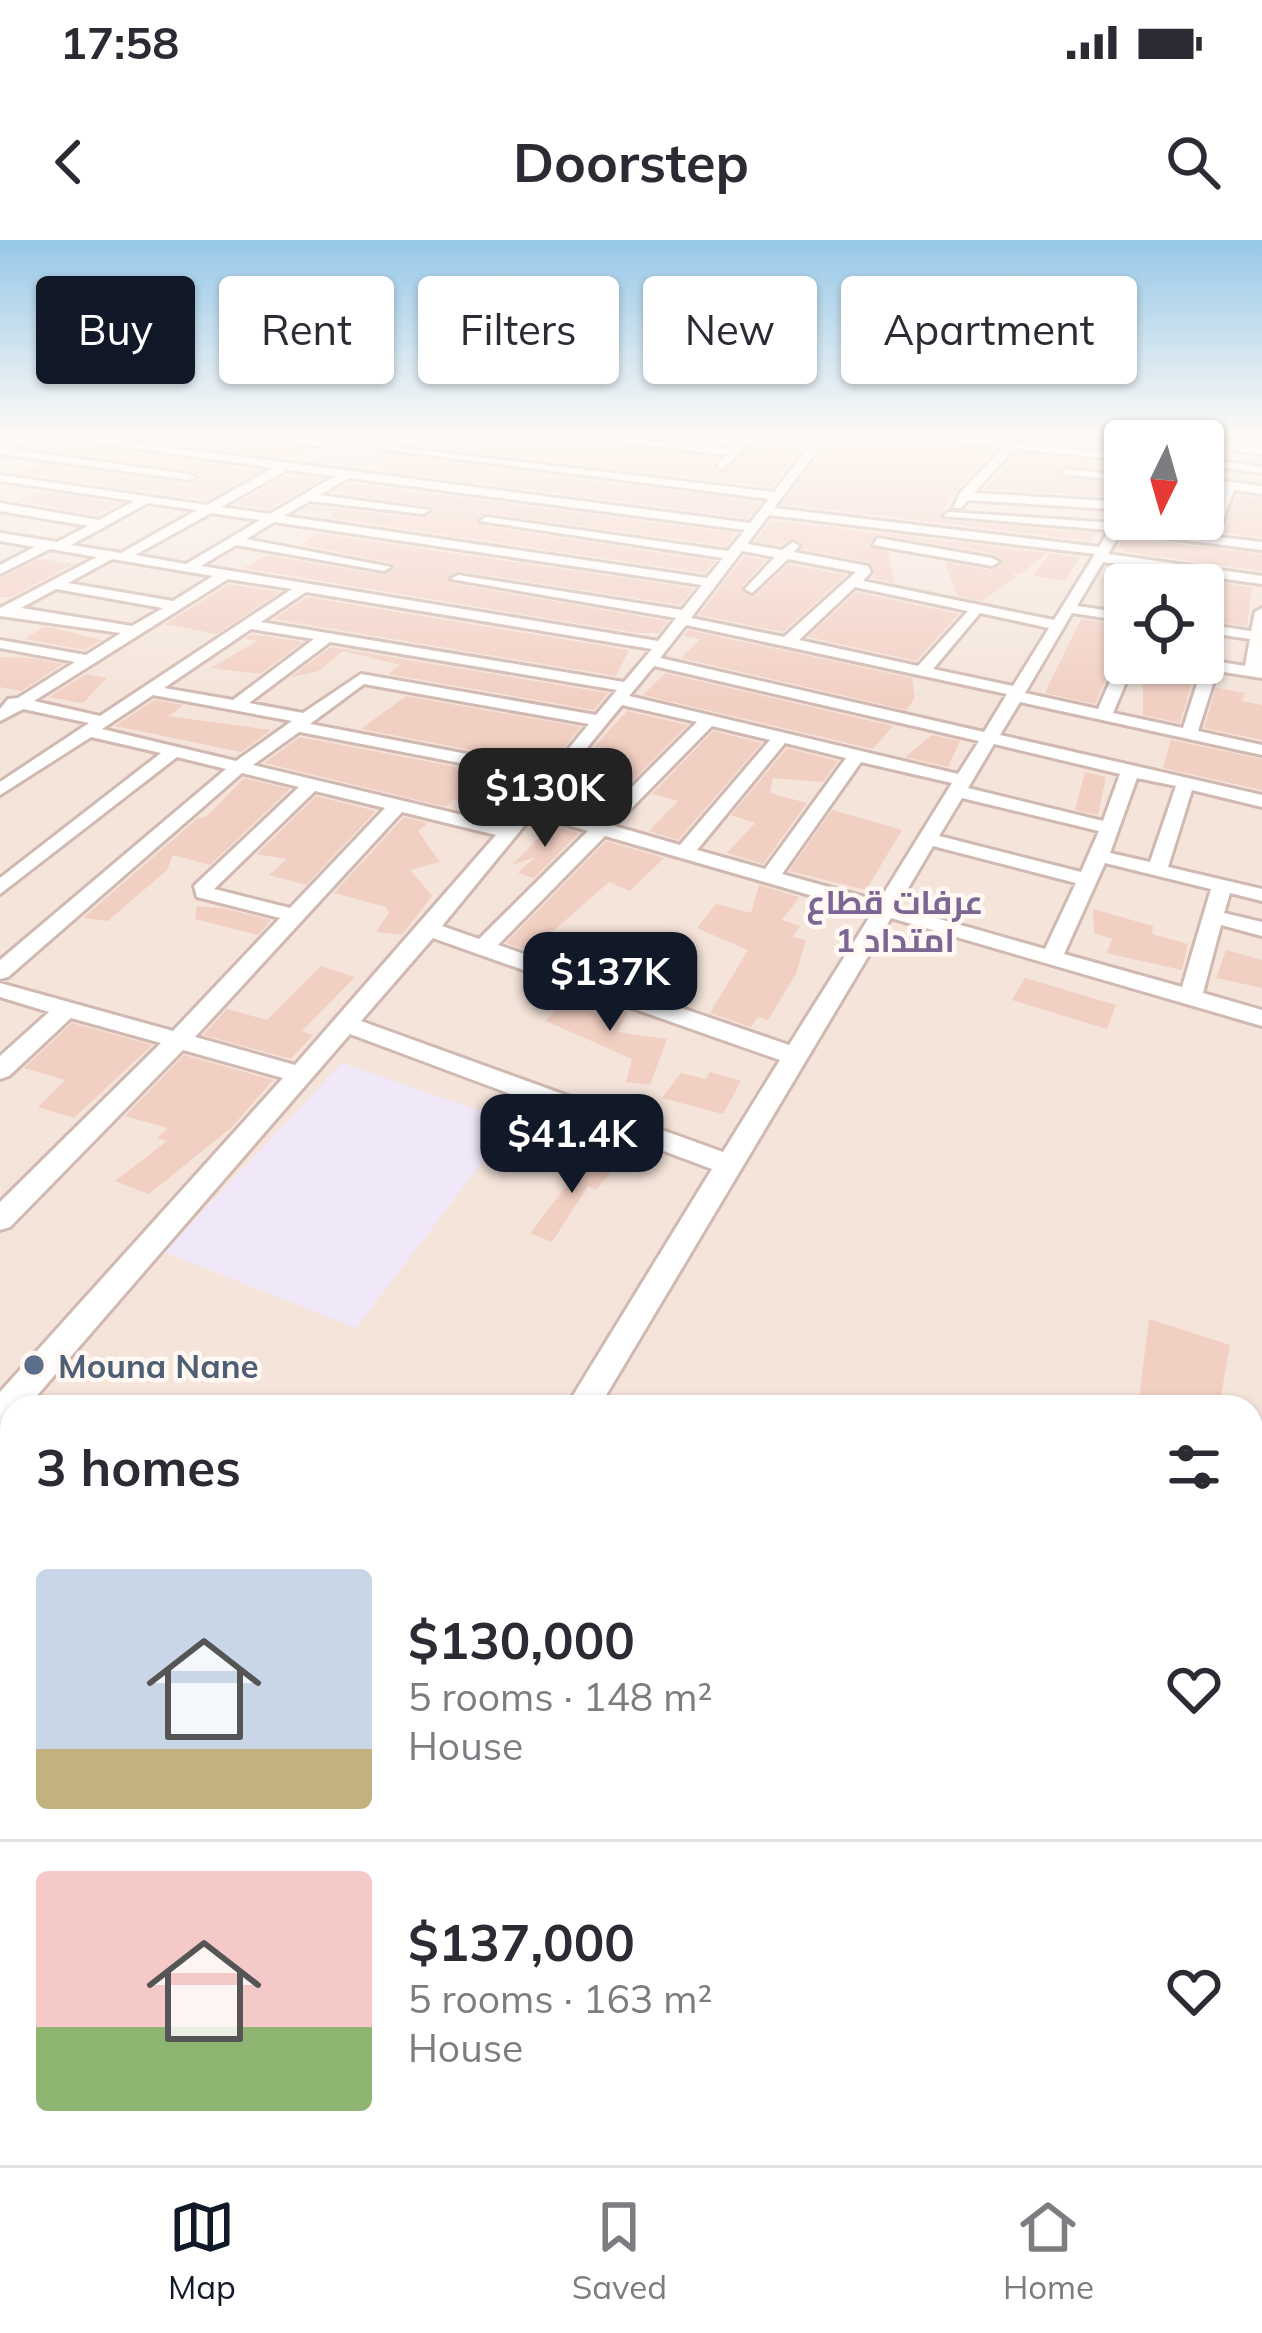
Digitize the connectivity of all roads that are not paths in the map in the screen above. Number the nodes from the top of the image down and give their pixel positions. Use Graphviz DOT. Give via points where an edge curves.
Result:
graph roads {
  1 [pos="33,522"];
  2 [pos="88,522"];
  3 [pos="105,522"];
  4 [pos="184,522"];
  5 [pos="268,522"];
  6 [pos="298,522"];
  7 [pos="408,522"];
  8 [pos="484,522"];
  9 [pos="492,522"];
  10 [pos="758,522"];
  11 [pos="768,522"];
  12 [pos="818,522"];
  13 [pos="853,522"];
  14 [pos="944,522"];
  15 [pos="101,524"];
  16 [pos="810,530"];
  17 [pos="936,532"];
  18 [pos="389,536"];
  19 [pos="1,537"];
  20 [pos="1108,540"];
  21 [pos="1217,540"];
  22 [pos="421,541"];
  23 [pos="235,542"];
  24 [pos="454,545"];
  25 [pos="53,546"];
  26 [pos="1262,546"];
  27 [pos="490,551"];
  28 [pos="734,551"];
  29 [pos="784,554"];
  30 [pos="1100,554"];
  31 [pos="117,556"];
  32 [pos="992,562"];
  33 [pos="1137,564"];
  34 [pos="384,567"];
  35 [pos="188,568"];
  36 [pos="0,570"];
  37 [pos="226,574"];
  38 [pos="458,579"];
  39 [pos="1224,579"];
  40 [pos="1262,580"];
  41 [pos="709,582"];
  42 [pos="850,582"];
  43 [pos="55,585"];
  44 [pos="308,588"];
  45 [pos="752,589"];
  46 [pos="172,605"];
  47 [pos="425,607"];
  48 [pos="975,611"];
  49 [pos="4,612"];
  50 [pos="1262,613"];
  51 [pos="1061,616"];
  52 [pos="1104,616"];
  53 [pos="683,617"];
  54 [pos="248,624"];
  55 [pos="133,631"];
  56 [pos="1224,631"];
  57 [pos="1258,636"];
  58 [pos="327,637"];
  59 [pos="788,642"];
  60 [pos="0,644"];
  61 [pos="656,653"];
  62 [pos="88,661"];
  63 [pos="1224,667"];
  64 [pos="923,670"];
  65 [pos="1257,672"];
  66 [pos="1117,684"];
  67 [pos="1200,684"];
  68 [pos="151,690"];
  69 [pos="624,693"];
  70 [pos="1015,693"];
  71 [pos="0,699"];
  72 [pos="20,703"];
  73 [pos="238,704"];
  74 [pos="1104,715"];
  75 [pos="0,716"];
  76 [pos="712,718"];
  77 [pos="600,721"];
  78 [pos="304,723"];
  79 [pos="92,725"];
  80 [pos="1189,734"];
  81 [pos="782,736"];
  82 [pos="989,736"];
  83 [pos="176,750"];
  84 [pos="1262,750"];
  85 [pos="857,755"];
  86 [pos="239,767"];
  87 [pos="1130,772"];
  88 [pos="556,776"];
  89 [pos="311,785"];
  90 [pos="959,785"];
  91 [pos="1185,785"];
  92 [pos="0,790"];
  93 [pos="1262,801"];
  94 [pos="398,806"];
  95 [pos="529,808"];
  96 [pos="1108,828"];
  97 [pos="604,830"];
  98 [pos="508,832"];
  99 [pos="927,839"];
  100 [pos="685,852"];
  101 [pos="1099,856"];
  102 [pos="1158,868"];
  103 [pos="770,877"];
  104 [pos="1088,880"];
  105 [pos="1222,885"];
  106 [pos="0,888"];
  107 [pos="1262,895"];
  108 [pos="884,909"];
  109 [pos="296,915"];
  110 [pos="1214,917"];
  111 [pos="429,929"];
  112 [pos="1262,929"];
  113 [pos="483,948"];
  114 [pos="1052,958"];
  115 [pos="0,972"];
  116 [pos="0,990"];
  117 [pos="1190,998"];
  118 [pos="64,1011"];
  119 [pos="1262,1018"];
  120 [pos="343,1022"];
  121 [pos="177,1041"];
  122 [pos="795,1056"];
  123 [pos="0,1070"];
  124 [pos="298,1074"];
  125 [pos="729,1165"];
  126 [pos="0,1219"];
  127 [pos="17,1395"];
  128 [pos="589,1395"];
  1 -- 19 [label="street"];
  2 -- 15 [label="street"];
  3 -- 15 [label="street"];
  4 -- 31 [label="street"];
  5 -- 23 [label="street"];
  6 -- 18 [label="street"];
  7 -- 18 [label="street"];
  8 -- 24 [label="street"];
  9 -- 28 [label="street"];
  10 -- 28 [label="street"];
  11 -- 16 [label="street"];
  12 -- 16 [label="street"];
  13 -- 17 [label="street"];
  14 -- 17 [label="street"];
  15 -- 25 [label="street"];
  16 -- 29 [label="street"];
  16 -- 32 [label="street"];
  17 -- 30 [label="street"];
  18 -- 22 [label="street"];
  19 -- 25 [label="street"];
  20 -- 30 [label="street"];
  21 -- 26 [label="street"];
  22 -- 24 [label="street"];
  22 -- 34 [label="street"];
  23 -- 34 [label="street"];
  23 -- 35 [label="street"];
  24 -- 27 [label="street"];
  25 -- 31 [label="street"];
  25 -- 36 [label="street"];
  27 -- 38 [label="street"];
  27 -- 41 [label="street"];
  28 -- 29 [label="street"];
  28 -- 41 [label="street"];
  29 -- 42 [label="street" via="863,569"];
  29 -- 45 [label="street"];
  30 -- 33 [label="street"];
  30 -- 51 [label="street"];
  31 -- 35 [label="street"];
  31 -- 43 [label="street"];
  34 -- 44 [label="street"];
  35 -- 37 [label="street"];
  37 -- 44 [label="street"];
  37 -- 46 [label="street"];
  38 -- 47 [label="street"];
  38 -- 53 [label="street"];
  39 -- 40 [label="street"];
  41 -- 53 [label="street"];
  42 -- 48 [label="street"];
  42 -- 59 [label="street"];
  43 -- 46 [label="street"];
  43 -- 49 [label="street"];
  44 -- 47 [label="street"];
  44 -- 54 [label="street"];
  46 -- 55 [label="street"];
  47 -- 61 [label="street"];
  48 -- 51 [label="street"];
  48 -- 64 [label="street"];
  49 -- 55 [label="street"];
  50 -- 57 [label="street"];
  51 -- 52 [label="street"];
  51 -- 70 [label="street"];
  53 -- 59 [label="street"];
  53 -- 61 [label="street"];
  54 -- 58 [label="street"];
  54 -- 68 [label="street"];
  55 -- 62 [label="street"];
  56 -- 57 [label="street"];
  57 -- 65 [label="street"];
  58 -- 69 [label="street"];
  58 -- 73 [label="street"];
  59 -- 64 [label="street"];
  60 -- 62 [label="street"];
  61 -- 69 [label="street"];
  61 -- 82 [label="street"];
  62 -- 72 [label="street"];
  63 -- 65 [label="street"];
  64 -- 70 [label="street"];
  66 -- 74 [label="street"];
  67 -- 80 [label="street"];
  68 -- 73 [label="street"];
  68 -- 79 [label="street"];
  69 -- 76 [label="street"];
  69 -- 77 [label="street"];
  70 -- 74 [label="street"];
  70 -- 82 [label="street"];
  71 -- 72 [label="street"];
  72 -- 75 [label="street"];
  72 -- 79 [label="street"];
  73 -- 78 [label="street"];
  74 -- 80 [label="street"];
  76 -- 81 [label="street"];
  76 -- 97 [label="street"];
  77 -- 78 [label="street" via="361,680"];
  77 -- 88 [label="street"];
  78 -- 86 [label="street"];
  78 -- 88 [label="street"];
  79 -- 83 [label="street"];
  79 -- 92 [label="street"];
  80 -- 84 [label="street"];
  81 -- 85 [label="street"];
  81 -- 100 [label="street"];
  82 -- 87 [label="street"];
  82 -- 90 [label="street"];
  83 -- 86 [label="street"];
  83 -- 106 [label="street"];
  85 -- 90 [label="street"];
  85 -- 103 [label="street"];
  86 -- 89 [label="street"];
  86 -- 115 [label="street"];
  87 -- 91 [label="street"];
  87 -- 96 [label="street"];
  88 -- 95 [label="street"];
  89 -- 94 [label="street"];
  89 -- 109 [label="street" via="204,886 204,893"];
  90 -- 96 [label="street"];
  90 -- 99 [label="street"];
  91 -- 93 [label="street"];
  91 -- 102 [label="street"];
  94 -- 98 [label="street"];
  94 -- 109 [label="street"];
  95 -- 97 [label="street"];
  95 -- 98 [label="street"];
  96 -- 101 [label="street"];
  97 -- 100 [label="street"];
  97 -- 113 [label="street"];
  98 -- 111 [label="street"];
  99 -- 104 [label="street"];
  99 -- 108 [label="street"];
  100 -- 103 [label="street"];
  101 -- 102 [label="street"];
  101 -- 104 [label="street"];
  102 -- 105 [label="street"];
  103 -- 108 [label="street"];
  104 -- 114 [label="street"];
  105 -- 107 [label="street"];
  105 -- 110 [label="street"];
  108 -- 114 [label="street"];
  108 -- 122 [label="street"];
  109 -- 121 [label="street"];
  110 -- 112 [label="street"];
  110 -- 117 [label="street"];
  111 -- 113 [label="street"];
  111 -- 120 [label="street"];
  113 -- 122 [label="street"];
  114 -- 117 [label="street"];
  116 -- 118 [label="street"];
  117 -- 119 [label="street"];
  118 -- 121 [label="street"];
  118 -- 123 [label="street"];
  120 -- 124 [label="street"];
  120 -- 125 [label="street"];
  121 -- 124 [label="street"];
  121 -- 126 [label="street"];
  122 -- 125 [label="street"];
  124 -- 127 [label="street"];
  125 -- 128 [label="street"];
}
